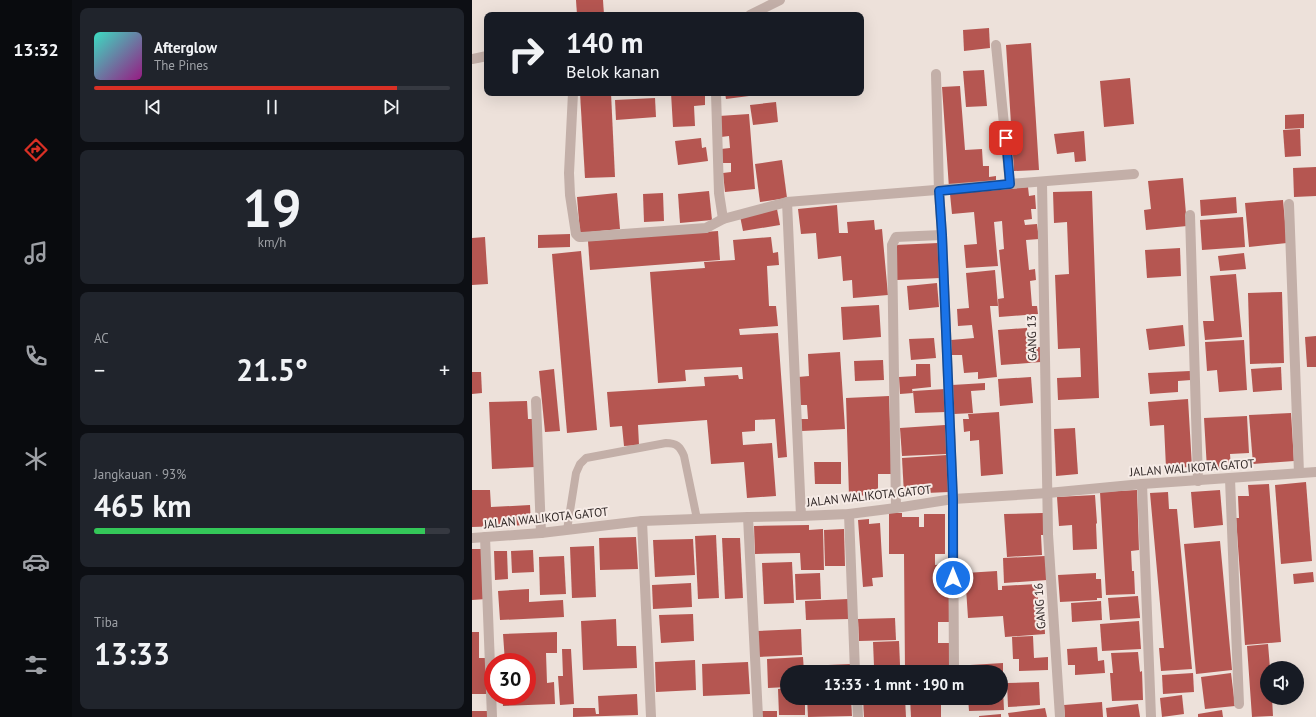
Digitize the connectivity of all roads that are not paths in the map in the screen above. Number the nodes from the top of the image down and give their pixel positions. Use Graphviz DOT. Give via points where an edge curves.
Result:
graph roads {
  1 [pos="780,0"];
  2 [pos="756,12"];
  3 [pos="996,45"];
  4 [pos="484,56"];
  5 [pos="472,58"];
  6 [pos="936,74"];
  7 [pos="573,96"];
  8 [pos="716,96"];
  9 [pos="1134,174"];
  10 [pos="1042,183"];
  11 [pos="1010,184"];
  12 [pos="939,191"];
  13 [pos="787,202"];
  14 [pos="1289,204"];
  15 [pos="1190,215"];
  16 [pos="723,219"];
  17 [pos="942,235"];
  18 [pos="536,401"];
  19 [pos="1316,472"];
  20 [pos="1299,473"];
  21 [pos="1230,479"];
  22 [pos="1198,481"];
  23 [pos="1142,484"];
  24 [pos="1048,493"];
  25 [pos="953,499"];
  26 [pos="896,508"];
  27 [pos="848,514"];
  28 [pos="801,516"];
  29 [pos="748,517"];
  30 [pos="697,519"];
  31 [pos="642,521"];
  32 [pos="567,530"];
  33 [pos="541,533"];
  34 [pos="485,537"];
  35 [pos="472,538"];
  36 [pos="855,665"];
  37 [pos="954,665"];
  38 [pos="1239,704"];
  39 [pos="857,705"];
  40 [pos="492,717"];
  41 [pos="651,717"];
  42 [pos="758,717"];
  43 [pos="858,717"];
  44 [pos="1060,717"];
  45 [pos="1151,717"];
  1 -- 2 [label="street"];
  3 -- 11 [label="street"];
  4 -- 5 [label="street"];
  6 -- 12 [label="street"];
  7 -- 16 [label="street" via="569,173 576,234 579,237 706,228"];
  8 -- 16 [label="street" via="719,193"];
  9 -- 10 [label="street"];
  10 -- 11 [label="street"];
  10 -- 24 [label="street, GANG 13"];
  11 -- 12 [label="street"];
  12 -- 13 [label="street"];
  12 -- 17 [label="street"];
  13 -- 16 [label="street"];
  13 -- 28 [label="street"];
  14 -- 20 [label="street"];
  15 -- 22 [label="street"];
  17 -- 25 [label="street"];
  17 -- 26 [label="street" via="896,236 892,245"];
  18 -- 33 [label="street"];
  19 -- 20 [label="street, JALAN WALIKOTA GATOT"];
  20 -- 21 [label="street, JALAN WALIKOTA GATOT"];
  21 -- 22 [label="street, JALAN WALIKOTA GATOT"];
  21 -- 38 [label="street"];
  22 -- 23 [label="street, JALAN WALIKOTA GATOT"];
  23 -- 24 [label="street, JALAN WALIKOTA GATOT"];
  23 -- 45 [label="street"];
  24 -- 25 [label="street, JALAN WALIKOTA GATOT"];
  24 -- 44 [label="street, GANG 16" via="1048,534"];
  25 -- 26 [label="street, JALAN WALIKOTA GATOT"];
  25 -- 37 [label="street"];
  26 -- 27 [label="street, JALAN WALIKOTA GATOT"];
  27 -- 28 [label="street, JALAN WALIKOTA GATOT"];
  27 -- 36 [label="street"];
  28 -- 29 [label="street, JALAN WALIKOTA GATOT"];
  29 -- 30 [label="street, JALAN WALIKOTA GATOT"];
  29 -- 42 [label="street"];
  30 -- 31 [label="street, JALAN WALIKOTA GATOT"];
  30 -- 32 [label="lane" via="681,448 674,443 666,443 586,458 576,473"];
  31 -- 32 [label="street, JALAN WALIKOTA GATOT"];
  31 -- 41 [label="street"];
  32 -- 33 [label="street, JALAN WALIKOTA GATOT"];
  33 -- 34 [label="street, JALAN WALIKOTA GATOT"];
  34 -- 35 [label="street, JALAN WALIKOTA GATOT"];
  34 -- 40 [label="street"];
  39 -- 43 [label="street"];
}
